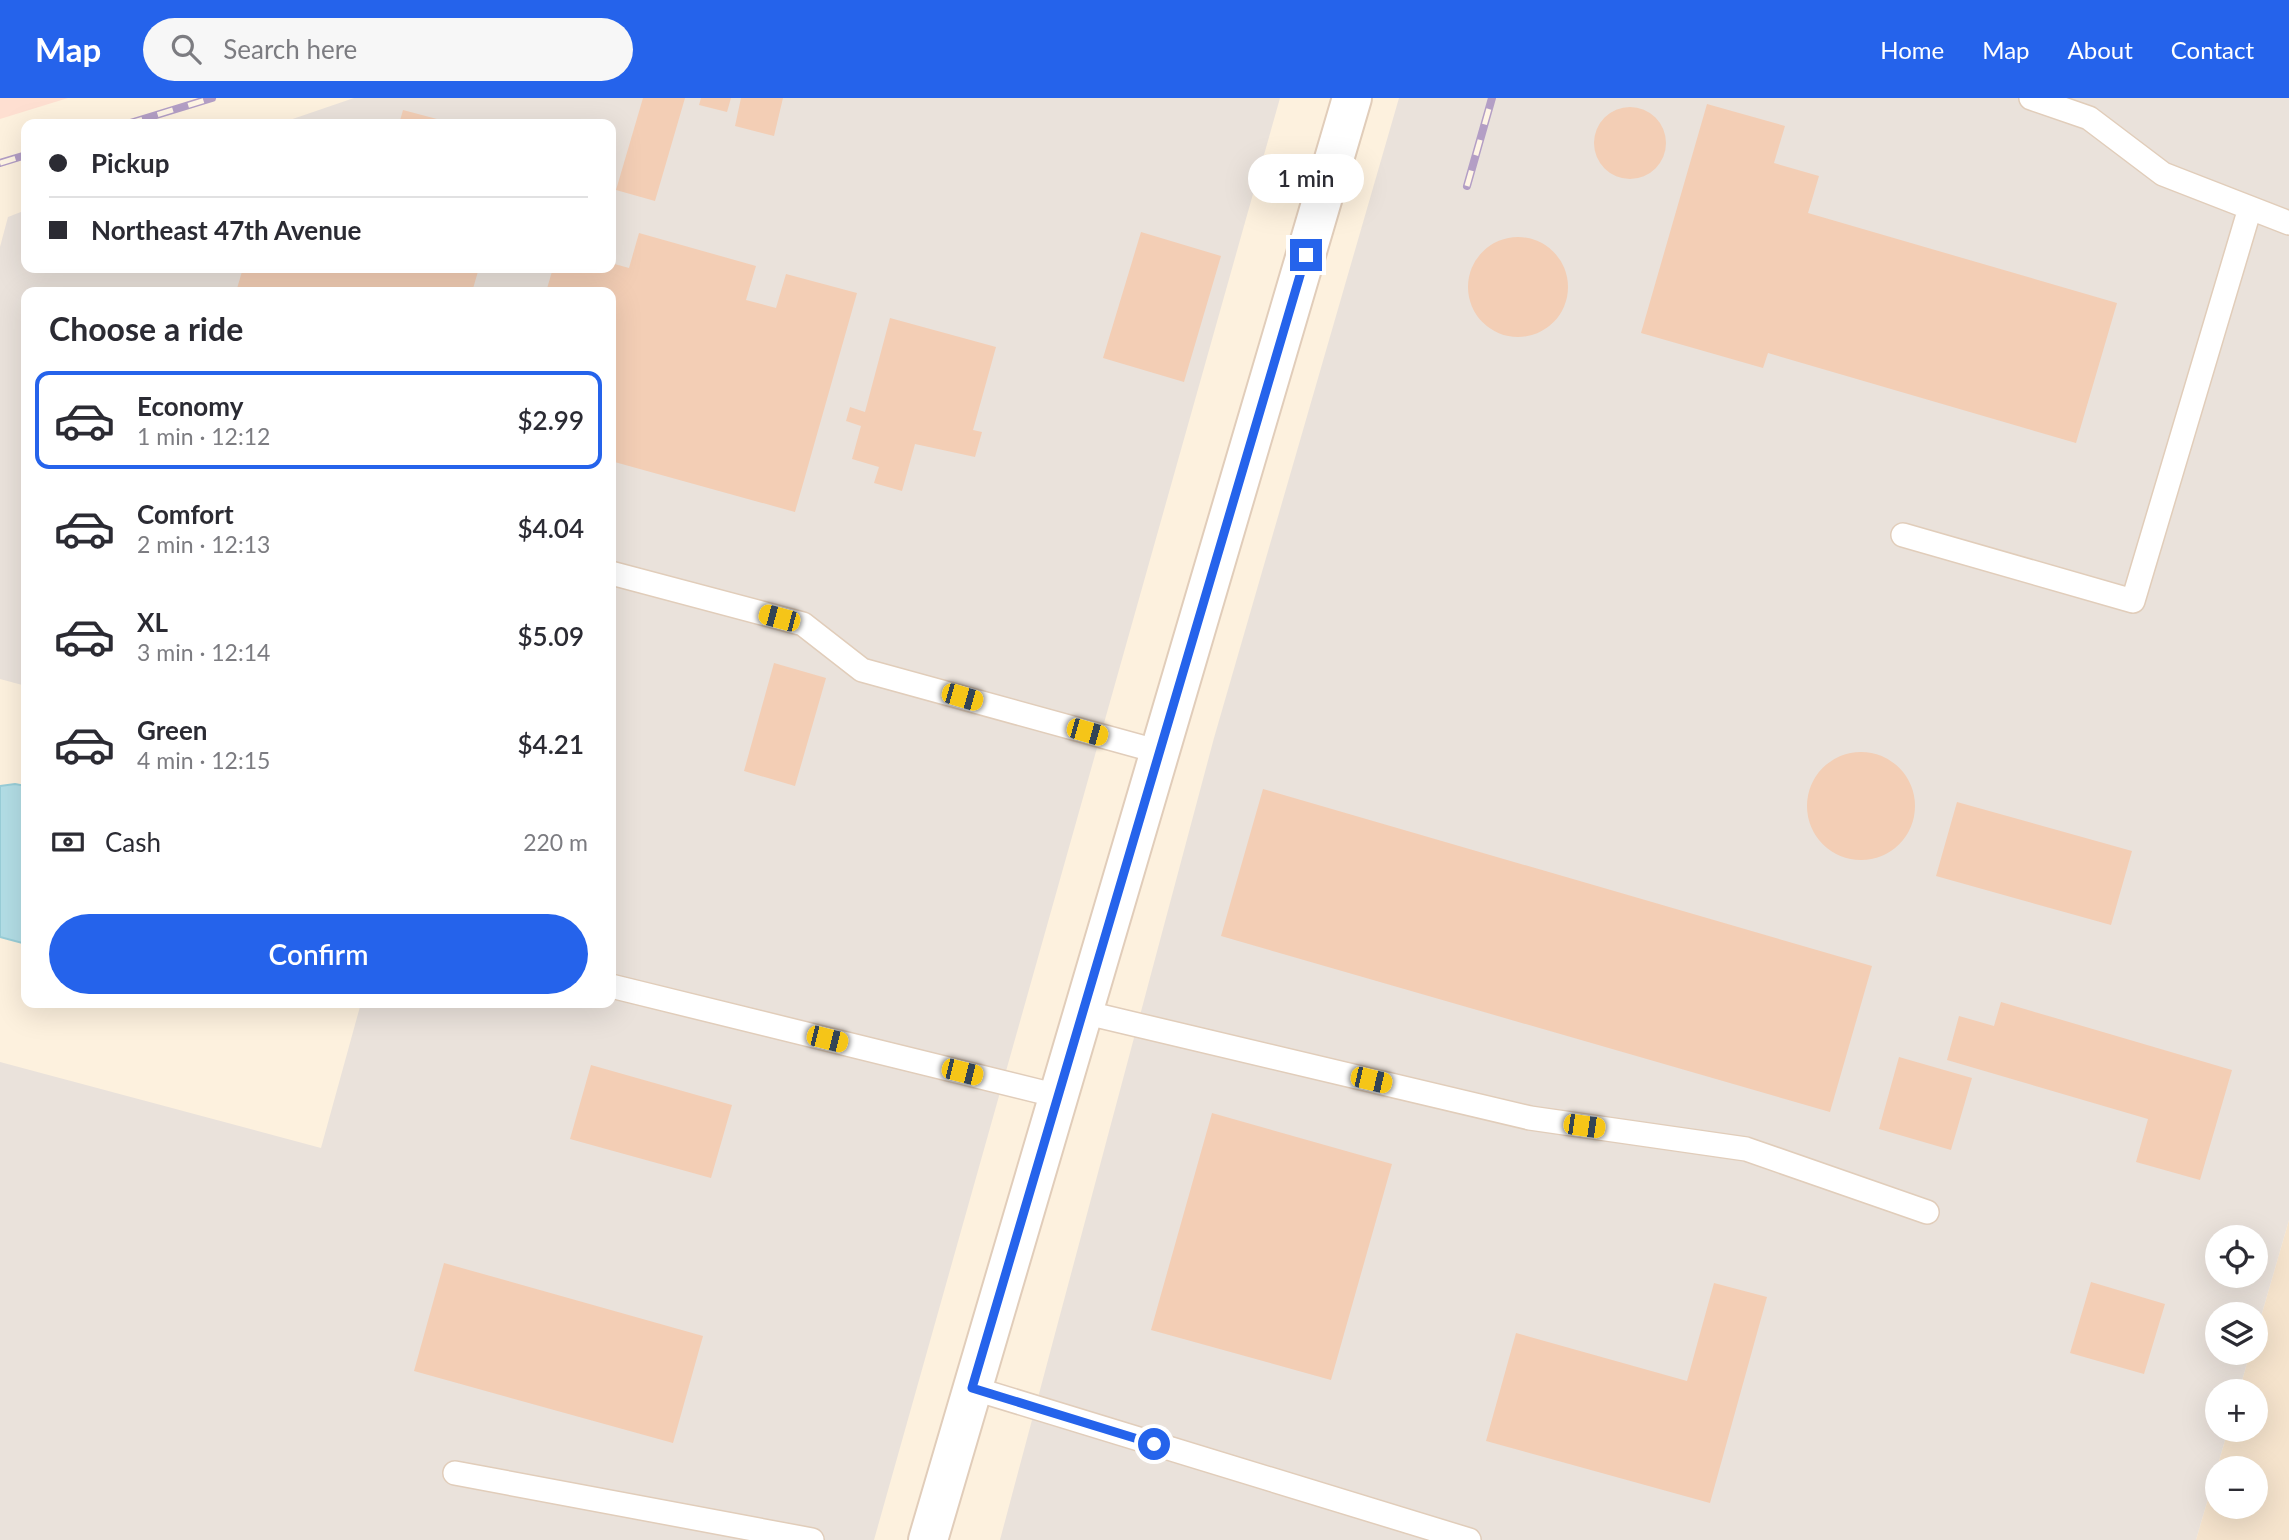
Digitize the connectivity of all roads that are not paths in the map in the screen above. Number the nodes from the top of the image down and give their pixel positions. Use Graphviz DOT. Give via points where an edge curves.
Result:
graph roads {
  1 [pos="1352,98"];
  2 [pos="2031,98"];
  3 [pos="2250,208"];
  4 [pos="2289,223"];
  5 [pos="1903,536"];
  6 [pos="616,574"];
  7 [pos="1160,752"];
  8 [pos="616,987"];
  9 [pos="1083,1012"];
  10 [pos="1058,1096"];
  11 [pos="1927,1212"];
  12 [pos="972,1388"];
  13 [pos="455,1473"];
  14 [pos="812,1540"];
  15 [pos="928,1540"];
  16 [pos="1469,1540"];
  1 -- 7 [label="street"];
  2 -- 3 [label="lane" via="2089,118 2163,174"];
  3 -- 4 [label="lane"];
  3 -- 5 [label="lane" via="2133,601"];
  6 -- 7 [label="lane" via="803,624 862,670"];
  7 -- 9 [label="street"];
  8 -- 10 [label="lane"];
  9 -- 10 [label="street"];
  9 -- 11 [label="lane" via="1531,1118 1746,1149"];
  10 -- 12 [label="street"];
  12 -- 15 [label="street"];
  12 -- 16 [label="lane"];
  13 -- 14 [label="lane"];
}
